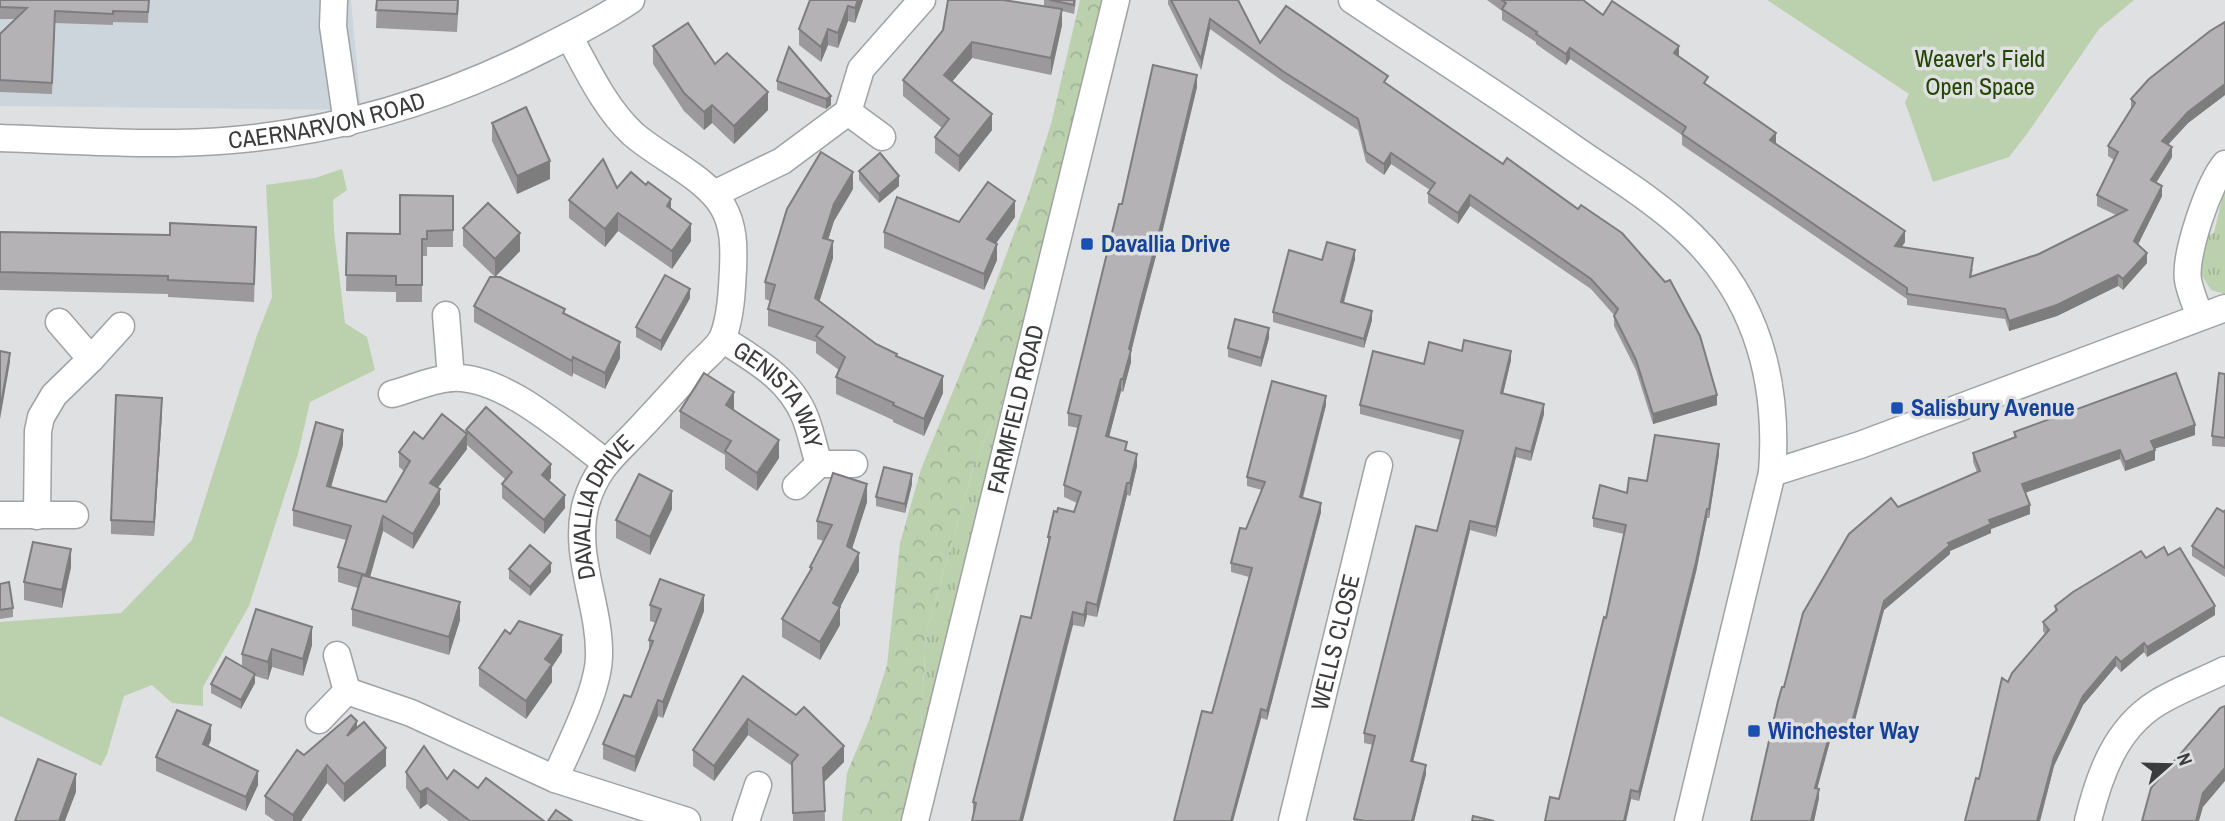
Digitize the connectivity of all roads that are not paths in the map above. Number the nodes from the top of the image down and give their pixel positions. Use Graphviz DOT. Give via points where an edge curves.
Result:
graph roads {
  1 [pos="334,0"];
  2 [pos="631,0"];
  3 [pos="922,0"];
  4 [pos="1116,0"];
  5 [pos="1352,0"];
  6 [pos="569,36"];
  7 [pos="848,112"];
  8 [pos="347,123"];
  9 [pos="0,138"];
  10 [pos="883,138"];
  11 [pos="2225,164"];
  12 [pos="714,194"];
  13 [pos="2225,308"];
  14 [pos="446,315"];
  15 [pos="2200,317"];
  16 [pos="59,323"];
  17 [pos="121,326"];
  18 [pos="722,339"];
  19 [pos="91,359"];
  20 [pos="451,378"];
  21 [pos="392,394"];
  22 [pos="605,462"];
  23 [pos="819,464"];
  24 [pos="855,464"];
  25 [pos="1379,465"];
  26 [pos="1772,472"];
  27 [pos="796,486"];
  28 [pos="0,515"];
  29 [pos="75,515"];
  30 [pos="37,516"];
  31 [pos="337,655"];
  32 [pos="2225,670"];
  33 [pos="347,691"];
  34 [pos="319,720"];
  35 [pos="555,779"];
  36 [pos="758,785"];
  37 [pos="687,821"];
  38 [pos="746,821"];
  39 [pos="915,821"];
  40 [pos="1292,821"];
  41 [pos="1688,821"];
  42 [pos="2088,821"];
  1 -- 8 [label="street" via="333,26"];
  2 -- 6 [label="street, CAERNARVON ROAD"];
  3 -- 7 [label="street" via="861,69"];
  4 -- 39 [label="street, FARMFIELD ROAD"];
  5 -- 26 [label="street" via="1541,125 1693,237 1732,287 1760,344 1774,408"];
  6 -- 8 [label="street, CAERNARVON ROAD" via="496,73 424,101"];
  6 -- 12 [label="street" via="623,124"];
  7 -- 10 [label="street"];
  7 -- 12 [label="street" via="782,161"];
  8 -- 9 [label="street, CAERNARVON ROAD" via="268,137 177,143"];
  11 -- 15 [label="street" via="2205,202 2188,258 2188,279"];
  12 -- 18 [label="street" via="733,236 732,285"];
  13 -- 15 [label="street"];
  14 -- 20 [label="street"];
  15 -- 26 [label="street" via="1860,445"];
  16 -- 19 [label="street"];
  17 -- 19 [label="street"];
  18 -- 22 [label="street, DAVALLIA DRIVE"];
  18 -- 23 [label="street, GENISTA WAY" via="770,370 790,390 804,416"];
  19 -- 30 [label="street" via="54,395 41,417"];
  20 -- 21 [label="street"];
  20 -- 22 [label="street" via="498,387"];
  22 -- 35 [label="street, DAVALLIA DRIVE" via="593,483 582,530 599,636 597,678"];
  23 -- 24 [label="street, GENISTA WAY"];
  23 -- 27 [label="street, GENISTA WAY"];
  25 -- 40 [label="street, WELLS CLOSE"];
  26 -- 41 [label="street"];
  28 -- 30 [label="street"];
  29 -- 30 [label="street"];
  31 -- 33 [label="street"];
  32 -- 42 [label="street" via="2157,703 2128,729 2103,769"];
  33 -- 34 [label="street"];
  33 -- 35 [label="street" via="456,732"];
  35 -- 37 [label="street"];
  36 -- 38 [label="street"];
}
